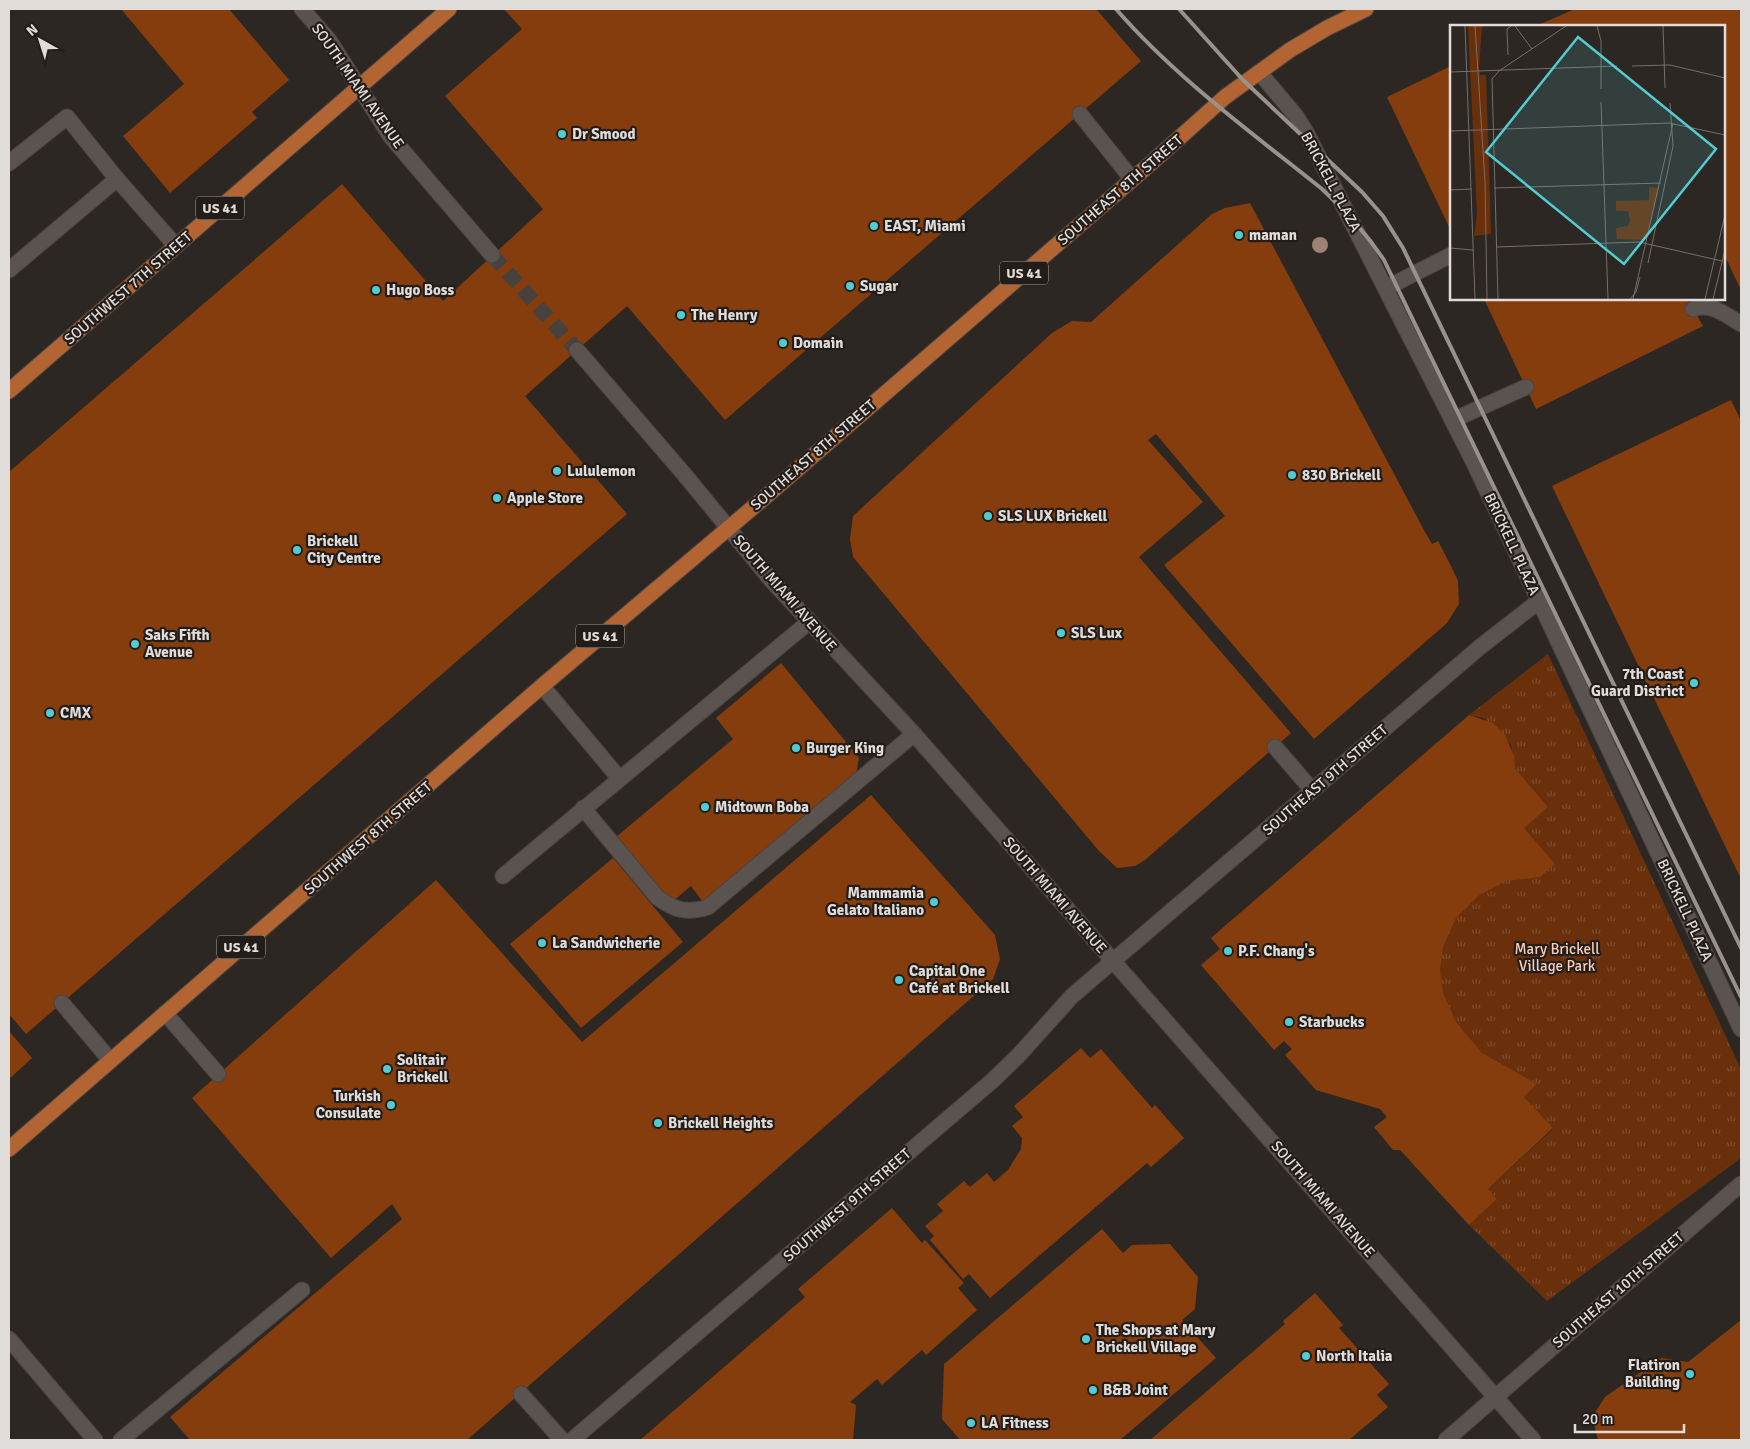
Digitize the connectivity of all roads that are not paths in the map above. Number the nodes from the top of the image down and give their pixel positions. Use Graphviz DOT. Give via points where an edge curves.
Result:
graph roads {
  1 [pos="302,9"];
  2 [pos="450,9"];
  3 [pos="1366,9"];
  4 [pos="1259,72"];
  5 [pos="360,87"];
  6 [pos="1080,114"];
  7 [pos="9,163"];
  8 [pos="1132,179"];
  9 [pos="117,180"];
  10 [pos="176,246"];
  11 [pos="492,254"];
  12 [pos="1450,256"];
  13 [pos="9,270"];
  14 [pos="1386,288"];
  15 [pos="1693,309"];
  16 [pos="1741,324"];
  17 [pos="577,350"];
  18 [pos="1526,387"];
  19 [pos="9,391"];
  20 [pos="1453,420"];
  21 [pos="728,527"];
  22 [pos="1539,601"];
  23 [pos="809,622"];
  24 [pos="542,686"];
  25 [pos="914,734"];
  26 [pos="1275,747"];
  27 [pos="619,778"];
  28 [pos="1312,790"];
  29 [pos="583,808"];
  30 [pos="503,876"];
  31 [pos="1113,960"];
  32 [pos="62,1003"];
  33 [pos="165,1013"];
  34 [pos="1741,1029"];
  35 [pos="110,1060"];
  36 [pos="218,1074"];
  37 [pos="9,1148"];
  38 [pos="1741,1184"];
  39 [pos="302,1290"];
  40 [pos="9,1339"];
  41 [pos="521,1394"];
  42 [pos="1495,1397"];
  43 [pos="95,1440"];
  44 [pos="121,1440"];
  45 [pos="562,1440"];
  46 [pos="572,1440"];
  47 [pos="1446,1440"];
  48 [pos="1533,1440"];
  1 -- 5 [label="street, SOUTH MIAMI AVENUE" via="329,40"];
  2 -- 5 [label="main road, US 41"];
  3 -- 4 [label="main road, SOUTHEAST 8TH STREET / US 41" via="1327,28"];
  4 -- 8 [label="main road, SOUTHEAST 8TH STREET / US 41" via="1224,97"];
  4 -- 14 [label="street, BRICKELL PLAZA" via="1306,132"];
  5 -- 10 [label="main road, SOUTHWEST 7TH STREET / US 41"];
  5 -- 11 [label="street, SOUTH MIAMI AVENUE" via="391,137"];
  6 -- 8 [label="street"];
  7 -- 9 [label="street" via="67,117"];
  8 -- 21 [label="main road, SOUTHEAST 8TH STREET / US 41"];
  9 -- 10 [label="street"];
  9 -- 13 [label="street"];
  10 -- 19 [label="main road, SOUTHWEST 7TH STREET / US 41"];
  12 -- 14 [label="street"];
  14 -- 20 [label="street, BRICKELL PLAZA"];
  15 -- 16 [label="street" via="1703,306 1722,312"];
  17 -- 21 [label="street, SOUTH MIAMI AVENUE"];
  18 -- 20 [label="street"];
  20 -- 22 [label="street, BRICKELL PLAZA"];
  21 -- 23 [label="street, SOUTH MIAMI AVENUE"];
  21 -- 24 [label="main road, SOUTHWEST 8TH STREET / US 41"];
  22 -- 28 [label="street, SOUTHEAST 9TH STREET" via="1502,628"];
  22 -- 34 [label="street, BRICKELL PLAZA"];
  23 -- 25 [label="street, SOUTH MIAMI AVENUE"];
  23 -- 27 [label="street"];
  24 -- 27 [label="street"];
  24 -- 33 [label="main road, SOUTHWEST 8TH STREET / US 41"];
  25 -- 29 [label="street" via="708,907 697,911 685,912 670,907 657,897"];
  25 -- 31 [label="street, SOUTH MIAMI AVENUE"];
  26 -- 28 [label="street"];
  27 -- 29 [label="street"];
  28 -- 31 [label="street, SOUTHEAST 9TH STREET"];
  29 -- 30 [label="street"];
  31 -- 42 [label="street, SOUTH MIAMI AVENUE"];
  31 -- 46 [label="street, SOUTHWEST 9TH STREET" via="1072,996 992,1081"];
  32 -- 35 [label="street"];
  33 -- 35 [label="main road, SOUTHWEST 8TH STREET / US 41"];
  33 -- 36 [label="street"];
  35 -- 37 [label="main road, SOUTHWEST 8TH STREET / US 41"];
  38 -- 42 [label="street, SOUTHEAST 10TH STREET"];
  39 -- 44 [label="street"];
  40 -- 43 [label="street"];
  41 -- 45 [label="street"];
  42 -- 47 [label="street, SOUTHEAST 10TH STREET"];
  42 -- 48 [label="street, SOUTH MIAMI AVENUE"];
}
